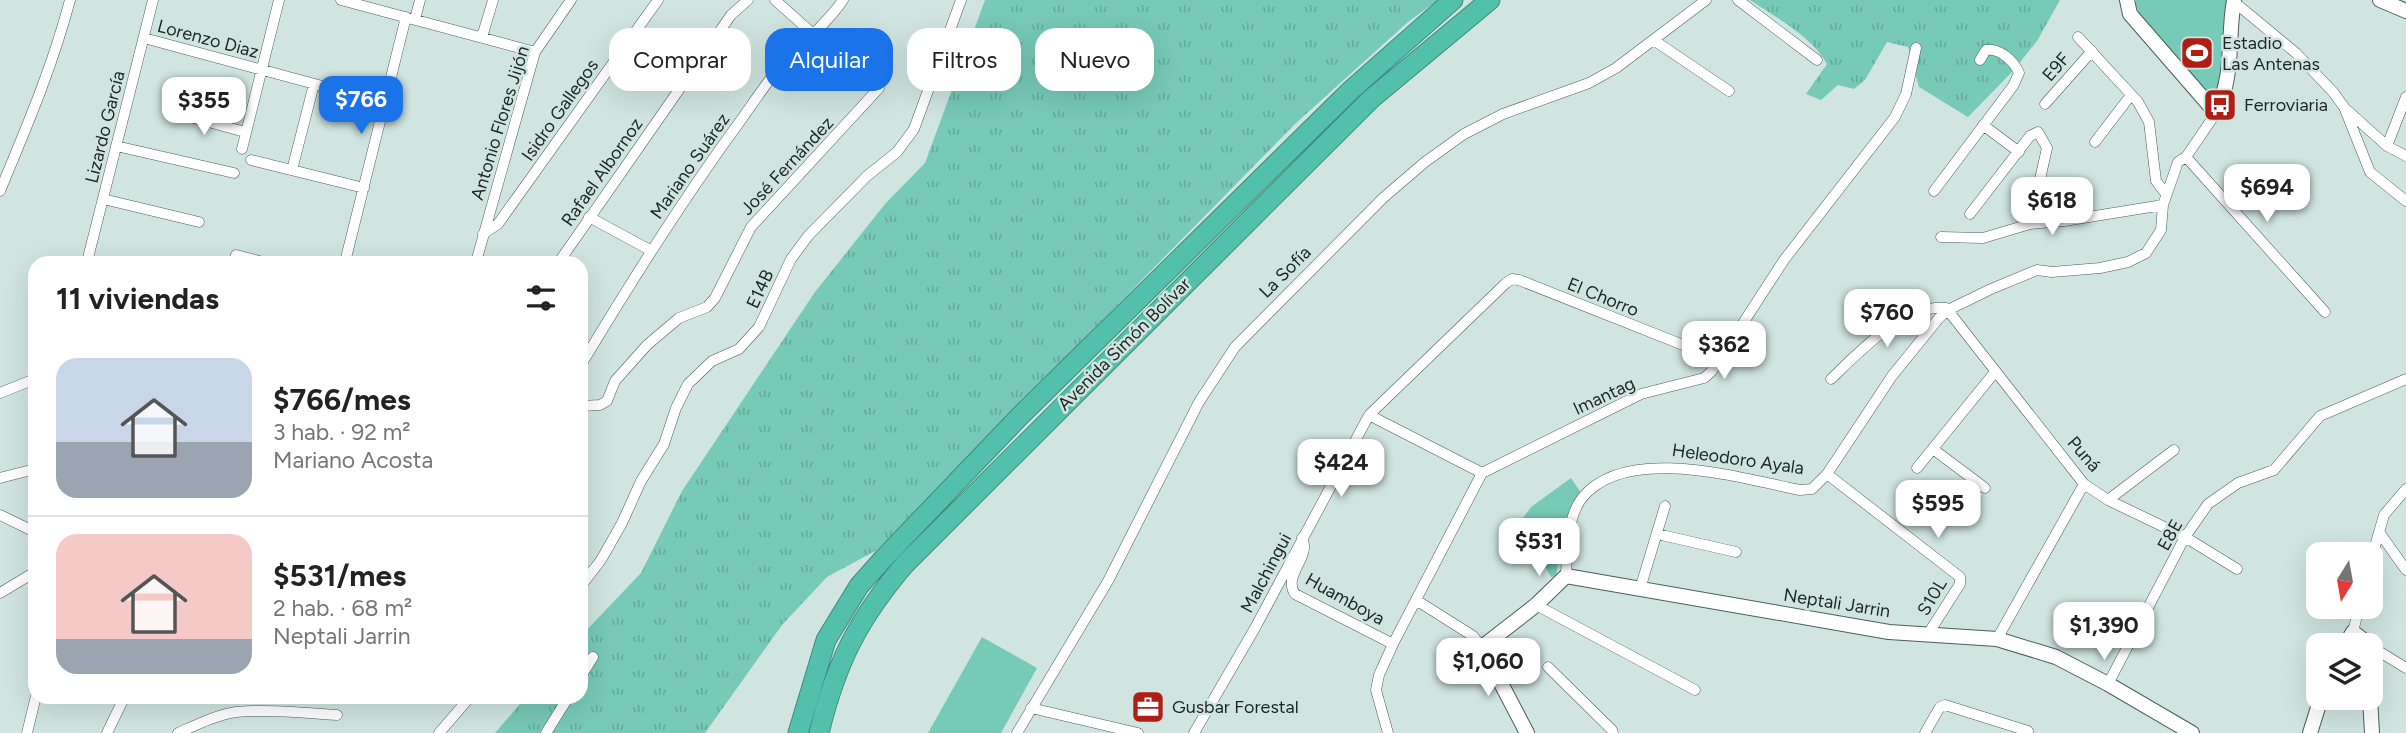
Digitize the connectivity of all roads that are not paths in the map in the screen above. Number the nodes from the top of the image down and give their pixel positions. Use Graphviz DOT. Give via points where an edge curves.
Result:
graph roads {
  1 [pos="70,0"];
  2 [pos="153,0"];
  3 [pos="279,0"];
  4 [pos="341,0"];
  5 [pos="420,0"];
  6 [pos="493,0"];
  7 [pos="571,0"];
  8 [pos="657,0"];
  9 [pos="748,0"];
  10 [pos="775,0"];
  11 [pos="844,0"];
  12 [pos="961,0"];
  13 [pos="1453,0"];
  14 [pos="1490,0"];
  15 [pos="1706,0"];
  16 [pos="1738,0"];
  17 [pos="2127,0"];
  18 [pos="2234,0"];
  19 [pos="2381,0"];
  20 [pos="2406,11"];
  21 [pos="411,18"];
  22 [pos="806,28"];
  23 [pos="818,28"];
  24 [pos="482,37"];
  25 [pos="2078,37"];
  26 [pos="144,38"];
  27 [pos="1654,41"];
  28 [pos="1916,48"];
  29 [pos="2091,51"];
  30 [pos="535,52"];
  31 [pos="1817,60"];
  32 [pos="1980,60"];
  33 [pos="261,69"];
  34 [pos="314,84"];
  35 [pos="765,87"];
  36 [pos="876,91"];
  37 [pos="1730,91"];
  38 [pos="2131,95"];
  39 [pos="2406,97"];
  40 [pos="385,103"];
  41 [pos="2045,104"];
  42 [pos="2344,107"];
  43 [pos="172,113"];
  44 [pos="2216,113"];
  45 [pos="1983,125"];
  46 [pos="245,132"];
  47 [pos="2095,142"];
  48 [pos="116,146"];
  49 [pos="2387,146"];
  50 [pos="242,149"];
  51 [pos="2019,152"];
  52 [pos="2406,156"];
  53 [pos="2186,157"];
  54 [pos="251,160"];
  55 [pos="292,170"];
  56 [pos="234,173"];
  57 [pos="363,188"];
  58 [pos="0,191"];
  59 [pos="1934,191"];
  60 [pos="2166,194"];
  61 [pos="103,199"];
  62 [pos="2406,201"];
  63 [pos="2163,205"];
  64 [pos="1970,214"];
  65 [pos="589,217"];
  66 [pos="199,222"];
  67 [pos="2030,224"];
  68 [pos="483,234"];
  69 [pos="1941,237"];
  70 [pos="650,250"];
  71 [pos="236,255"];
  72 [pos="89,256"];
  73 [pos="240,256"];
  74 [pos="346,256"];
  75 [pos="478,256"];
  76 [pos="563,256"];
  77 [pos="1512,279"];
  78 [pos="1948,310"];
  79 [pos="2325,312"];
  80 [pos="588,353"];
  81 [pos="1721,360"];
  82 [pos="1995,372"];
  83 [pos="1831,379"];
  84 [pos="2406,380"];
  85 [pos="28,382"];
  86 [pos="0,393"];
  87 [pos="588,406"];
  88 [pos="1369,415"];
  89 [pos="1933,449"];
  90 [pos="2174,450"];
  91 [pos="1917,468"];
  92 [pos="28,471"];
  93 [pos="1482,473"];
  94 [pos="1827,474"];
  95 [pos="0,478"];
  96 [pos="2084,484"];
  97 [pos="1985,488"];
  98 [pos="2406,489"];
  99 [pos="2108,500"];
  100 [pos="1665,506"];
  101 [pos="0,514"];
  102 [pos="28,528"];
  103 [pos="2379,532"];
  104 [pos="1657,534"];
  105 [pos="2185,537"];
  106 [pos="1302,538"];
  107 [pos="2376,542"];
  108 [pos="1736,552"];
  109 [pos="2237,569"];
  110 [pos="2406,570"];
  111 [pos="28,576"];
  112 [pos="1566,576"];
  113 [pos="588,577"];
  114 [pos="1640,589"];
  115 [pos="0,593"];
  116 [pos="1416,600"];
  117 [pos="1535,605"];
  118 [pos="2356,620"];
  119 [pos="2353,632"];
  120 [pos="1928,634"];
  121 [pos="1997,639"];
  122 [pos="1393,644"];
  123 [pos="1482,647"];
  124 [pos="2383,654"];
  125 [pos="593,657"];
  126 [pos="588,665"];
  127 [pos="1548,667"];
  128 [pos="2406,668"];
  129 [pos="2108,684"];
  130 [pos="1695,690"];
  131 [pos="34,704"];
  132 [pos="121,704"];
  133 [pos="464,704"];
  134 [pos="564,704"];
  135 [pos="1031,708"];
  136 [pos="2317,710"];
  137 [pos="2371,710"];
  138 [pos="337,715"];
  139 [pos="2004,729"];
  140 [pos="2028,731"];
  141 [pos="27,733"];
  142 [pos="107,733"];
  143 [pos="178,733"];
  144 [pos="439,733"];
  145 [pos="546,733"];
  146 [pos="798,733"];
  147 [pos="819,733"];
  148 [pos="1017,733"];
  149 [pos="1138,733"];
  150 [pos="1194,733"];
  151 [pos="1388,733"];
  152 [pos="1527,733"];
  153 [pos="1614,733"];
  154 [pos="1925,733"];
  155 [pos="2192,733"];
  156 [pos="2310,733"];
  157 [pos="2372,733"];
  1 -- 58 [label="street" via="57,52"];
  2 -- 26 [label="street, Lizardo García"];
  3 -- 33 [label="street"];
  4 -- 21 [label="street"];
  5 -- 21 [label="street"];
  6 -- 24 [label="street"];
  7 -- 30 [label="street, Antonio Flores Jijón"];
  8 -- 68 [label="street, Isidro Gallegos" via="498,224"];
  9 -- 65 [label="street, Rafael Albornoz" via="731,15"];
  10 -- 22 [label="street"];
  11 -- 23 [label="street, Mariano Suárez"];
  12 -- 113 [label="street, E14B" via="914,129 897,152 808,236 791,259 759,327 739,349 712,361 688,384 664,444"];
  13 -- 146 [label="highway, Avenida Simón Bolívar" via="1331,109 1020,416 883,559 859,586 826,640"];
  14 -- 147 [label="highway, Avenida Simón Bolívar" via="1371,99 905,564 850,641"];
  15 -- 27 [label="street, La Sofía"];
  16 -- 31 [label="street"];
  17 -- 44 [label="street" via="2130,14"];
  18 -- 42 [label="street" via="2296,53"];
  18 -- 44 [label="street, Heleodoro Ayala" via="2230,62"];
  19 -- 20 [label="street"];
  21 -- 24 [label="street"];
  21 -- 40 [label="street"];
  24 -- 30 [label="street"];
  25 -- 29 [label="street"];
  26 -- 33 [label="street, Lorenzo Diaz"];
  26 -- 48 [label="street, Lizardo García"];
  27 -- 37 [label="street"];
  27 -- 135 [label="street, La Sofía" via="1589,83 1503,114 1424,162 1235,347 1199,402 1108,581"];
  28 -- 81 [label="street, Imantag" via="1906,94 1895,117 1784,260"];
  29 -- 38 [label="street"];
  29 -- 41 [label="street, E9F"];
  30 -- 68 [label="street, Antonio Flores Jijón"];
  32 -- 45 [label="street" via="1986,50 1995,50 2015,63 2019,73"];
  33 -- 34 [label="street, Lorenzo Diaz"];
  33 -- 46 [label="street"];
  34 -- 40 [label="street, Lorenzo Diaz"];
  34 -- 55 [label="street"];
  35 -- 70 [label="street, Mariano Suárez"];
  36 -- 87 [label="street, José Fernández" via="751,227 707,307 679,318 615,381 607,401"];
  38 -- 47 [label="street"];
  38 -- 60 [label="street" via="2148,118 2156,181"];
  39 -- 49 [label="street"];
  40 -- 57 [label="street"];
  42 -- 49 [label="street"];
  42 -- 62 [label="street" via="2370,172"];
  43 -- 46 [label="street"];
  44 -- 53 [label="street, Heleodoro Ayala"];
  45 -- 51 [label="street"];
  45 -- 59 [label="street"];
  46 -- 50 [label="street"];
  48 -- 56 [label="street"];
  48 -- 61 [label="street, Lizardo García"];
  49 -- 52 [label="street"];
  51 -- 64 [label="street"];
  51 -- 67 [label="street" via="2038,132 2047,148"];
  53 -- 60 [label="street, Heleodoro Ayala" via="2178,162"];
  53 -- 79 [label="street"];
  54 -- 55 [label="street"];
  55 -- 57 [label="street"];
  57 -- 74 [label="street"];
  60 -- 63 [label="street, Heleodoro Ayala"];
  61 -- 66 [label="street"];
  61 -- 72 [label="street, Lizardo García"];
  63 -- 67 [label="street"];
  63 -- 78 [label="street, Heleodoro Ayala" via="2161,230 2146,253 2127,262 2067,271 2037,270"];
  65 -- 70 [label="street"];
  65 -- 76 [label="street, Rafael Albornoz"];
  67 -- 69 [label="street" via="1983,238"];
  68 -- 75 [label="street, Antonio Flores Jijón"];
  70 -- 80 [label="street, Mariano Suárez"];
  71 -- 73 [label="street"];
  77 -- 81 [label="street, El Chorro"];
  77 -- 88 [label="street, Malchingui"];
  78 -- 82 [label="street, Puná"];
  78 -- 83 [label="street" via="1934,309 1896,324"];
  78 -- 94 [label="street, Heleodoro Ayala" via="1892,376"];
  81 -- 93 [label="street, Imantag" via="1704,379 1641,394"];
  82 -- 89 [label="street"];
  82 -- 96 [label="street, Puná"];
  84 -- 105 [label="street, E8E" via="2320,416 2274,470 2238,483 2208,504"];
  85 -- 86 [label="street"];
  88 -- 93 [label="street"];
  88 -- 106 [label="street, Malchingui"];
  89 -- 91 [label="street"];
  89 -- 97 [label="street"];
  90 -- 99 [label="street"];
  92 -- 95 [label="street"];
  93 -- 116 [label="street"];
  94 -- 112 [label="street, Heleodoro Ayala" via="1808,490 1684,468 1634,471 1610,479 1581,499 1573,517"];
  94 -- 120 [label="street, S10L" via="1960,577"];
  96 -- 99 [label="street, Puná"];
  96 -- 121 [label="street"];
  98 -- 103 [label="street" via="2384,515"];
  99 -- 105 [label="street, Puná"];
  100 -- 104 [label="street"];
  101 -- 102 [label="street"];
  103 -- 107 [label="street"];
  103 -- 110 [label="street"];
  104 -- 108 [label="street"];
  104 -- 114 [label="street"];
  105 -- 109 [label="street, Puná"];
  105 -- 129 [label="street, E8E"];
  106 -- 122 [label="street, Huamboya" via="1304,549 1291,581 1295,594"];
  106 -- 150 [label="street, Malchingui"];
  111 -- 115 [label="street"];
  112 -- 114 [label="street, Neptali Jarrin"];
  112 -- 117 [label="street"];
  114 -- 120 [label="street, Neptali Jarrin" via="1889,632"];
  116 -- 122 [label="street"];
  116 -- 123 [label="street" via="1473,636"];
  117 -- 123 [label="street"];
  117 -- 130 [label="street"];
  118 -- 119 [label="street"];
  120 -- 121 [label="street, Neptali Jarrin"];
  121 -- 129 [label="street, Neptali Jarrin" via="2056,657"];
  122 -- 151 [label="street" via="1376,690"];
  123 -- 152 [label="street"];
  124 -- 128 [label="street"];
  125 -- 126 [label="street"];
  127 -- 153 [label="street"];
  129 -- 155 [label="street, Neptali Jarrin"];
  131 -- 141 [label="street"];
  132 -- 142 [label="street"];
  133 -- 144 [label="street"];
  134 -- 145 [label="street"];
  135 -- 148 [label="street, La Sofía"];
  135 -- 149 [label="street"];
  136 -- 156 [label="street"];
  137 -- 157 [label="street"];
  138 -- 143 [label="street" via="234,713"];
  139 -- 140 [label="street"];
  139 -- 154 [label="street" via="1945,705"];
}
